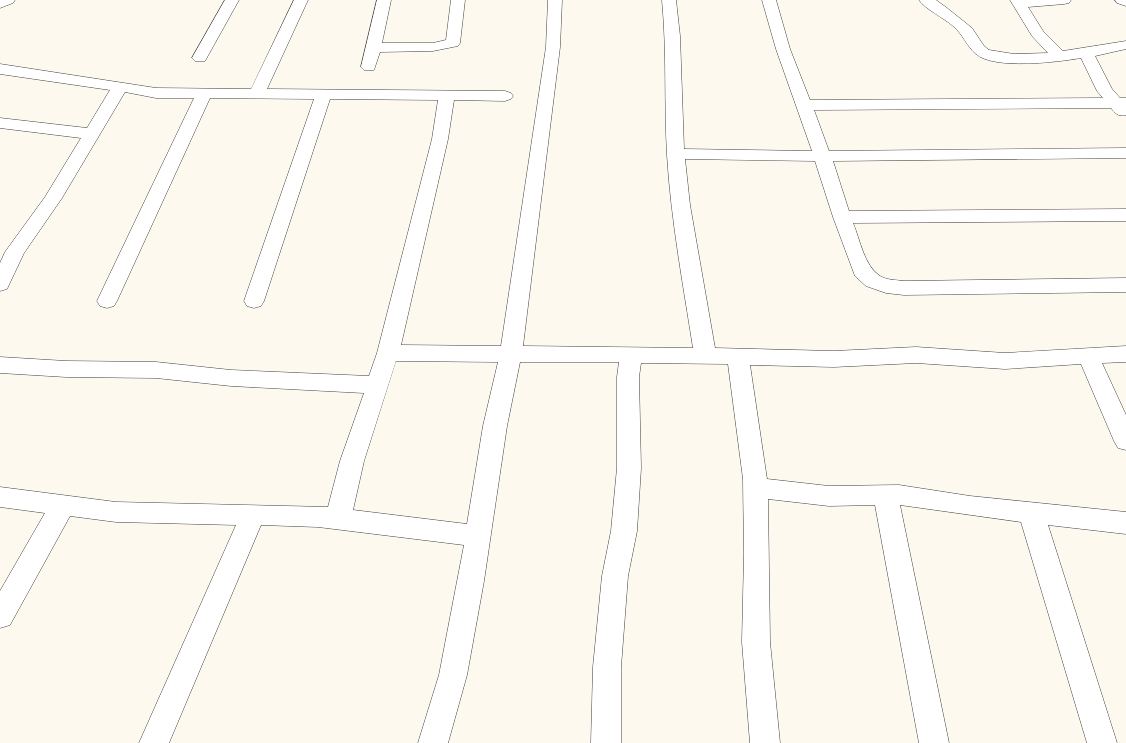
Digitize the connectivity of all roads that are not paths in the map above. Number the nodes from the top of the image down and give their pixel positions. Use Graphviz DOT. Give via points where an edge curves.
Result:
graph roads {
  1 [pos="8,0"];
  2 [pos="232,0"];
  3 [pos="301,0"];
  4 [pos="384,0"];
  5 [pos="458,0"];
  6 [pos="554,0"];
  7 [pos="669,0"];
  8 [pos="769,0"];
  9 [pos="926,0"];
  10 [pos="1064,0"];
  11 [pos="1122,0"];
  12 [pos="1018,2"];
  13 [pos="1126,2"];
  14 [pos="0,4"];
  15 [pos="1126,45"];
  16 [pos="372,48"];
  17 [pos="1086,53"];
  18 [pos="1059,56"];
  19 [pos="200,58"];
  20 [pos="369,67"];
  21 [pos="0,69"];
  22 [pos="120,87"];
  23 [pos="204,94"];
  24 [pos="256,95"];
  25 [pos="323,96"];
  26 [pos="506,96"];
  27 [pos="447,97"];
  28 [pos="1120,103"];
  29 [pos="804,106"];
  30 [pos="1126,117"];
  31 [pos="0,123"];
  32 [pos="91,134"];
  33 [pos="1126,152"];
  34 [pos="676,154"];
  35 [pos="822,156"];
  36 [pos="1126,215"];
  37 [pos="842,217"];
  38 [pos="0,284"];
  39 [pos="1126,285"];
  40 [pos="108,301"];
  41 [pos="254,302"];
  42 [pos="388,353"];
  43 [pos="511,354"];
  44 [pos="1126,354"];
  45 [pos="631,356"];
  46 [pos="705,356"];
  47 [pos="1088,356"];
  48 [pos="738,358"];
  49 [pos="0,365"];
  50 [pos="377,384"];
  51 [pos="1126,440"];
  52 [pos="755,488"];
  53 [pos="885,495"];
  54 [pos="0,497"];
  55 [pos="63,505"];
  56 [pos="1031,512"];
  57 [pos="253,515"];
  58 [pos="338,518"];
  59 [pos="1126,523"];
  60 [pos="478,536"];
  61 [pos="0,616"];
  62 [pos="154,743"];
  63 [pos="433,743"];
  64 [pos="606,743"];
  65 [pos="765,743"];
  66 [pos="934,743"];
  67 [pos="1102,743"];
  1 -- 14 [label="street"];
  2 -- 19 [label="street"];
  3 -- 24 [label="street"];
  4 -- 16 [label="street"];
  5 -- 16 [label="street" via="455,36 452,43 433,47"];
  6 -- 43 [label="street" via="553,47"];
  7 -- 34 [label="street" via="673,36"];
  8 -- 29 [label="street" via="782,49"];
  9 -- 18 [label="street" via="969,32 984,53 1005,57"];
  10 -- 12 [label="street"];
  11 -- 13 [label="street"];
  12 -- 18 [label="street" via="1037,33"];
  15 -- 17 [label="street"];
  16 -- 20 [label="street"];
  17 -- 18 [label="street"];
  17 -- 28 [label="street" via="1105,91"];
  21 -- 22 [label="street"];
  22 -- 23 [label="street" via="156,93"];
  22 -- 32 [label="street"];
  23 -- 24 [label="street"];
  23 -- 40 [label="street"];
  24 -- 25 [label="street"];
  25 -- 27 [label="street"];
  25 -- 41 [label="street"];
  26 -- 27 [label="street"];
  27 -- 42 [label="street" via="440,139"];
  28 -- 29 [label="street"];
  28 -- 30 [label="street"];
  29 -- 35 [label="street"];
  31 -- 32 [label="street"];
  32 -- 38 [label="street" via="53,198 15,252"];
  33 -- 35 [label="street"];
  34 -- 35 [label="street"];
  34 -- 46 [label="street" via="681,205"];
  35 -- 37 [label="street"];
  36 -- 37 [label="street"];
  37 -- 39 [label="street" via="862,272 873,281 886,286 904,288"];
  42 -- 43 [label="street"];
  42 -- 50 [label="street"];
  43 -- 45 [label="street"];
  43 -- 60 [label="street" via="495,426"];
  44 -- 47 [label="street"];
  45 -- 46 [label="street"];
  45 -- 64 [label="street" via="628,378 628,468 624,531 615,576 607,660"];
  46 -- 48 [label="street"];
  47 -- 48 [label="street" via="1006,361 916,355 834,359"];
  47 -- 51 [label="street"];
  48 -- 52 [label="street"];
  49 -- 50 [label="street" via="156,370 231,378"];
  50 -- 58 [label="street" via="352,461"];
  52 -- 53 [label="street" via="829,496"];
  52 -- 65 [label="street" via="756,642"];
  53 -- 56 [label="street"];
  53 -- 66 [label="street"];
  54 -- 55 [label="street"];
  55 -- 57 [label="street" via="116,512"];
  55 -- 61 [label="street"];
  56 -- 59 [label="street"];
  56 -- 67 [label="street"];
  57 -- 58 [label="street"];
  57 -- 62 [label="street"];
  58 -- 60 [label="street"];
  60 -- 63 [label="street" via="453,675"];
}
